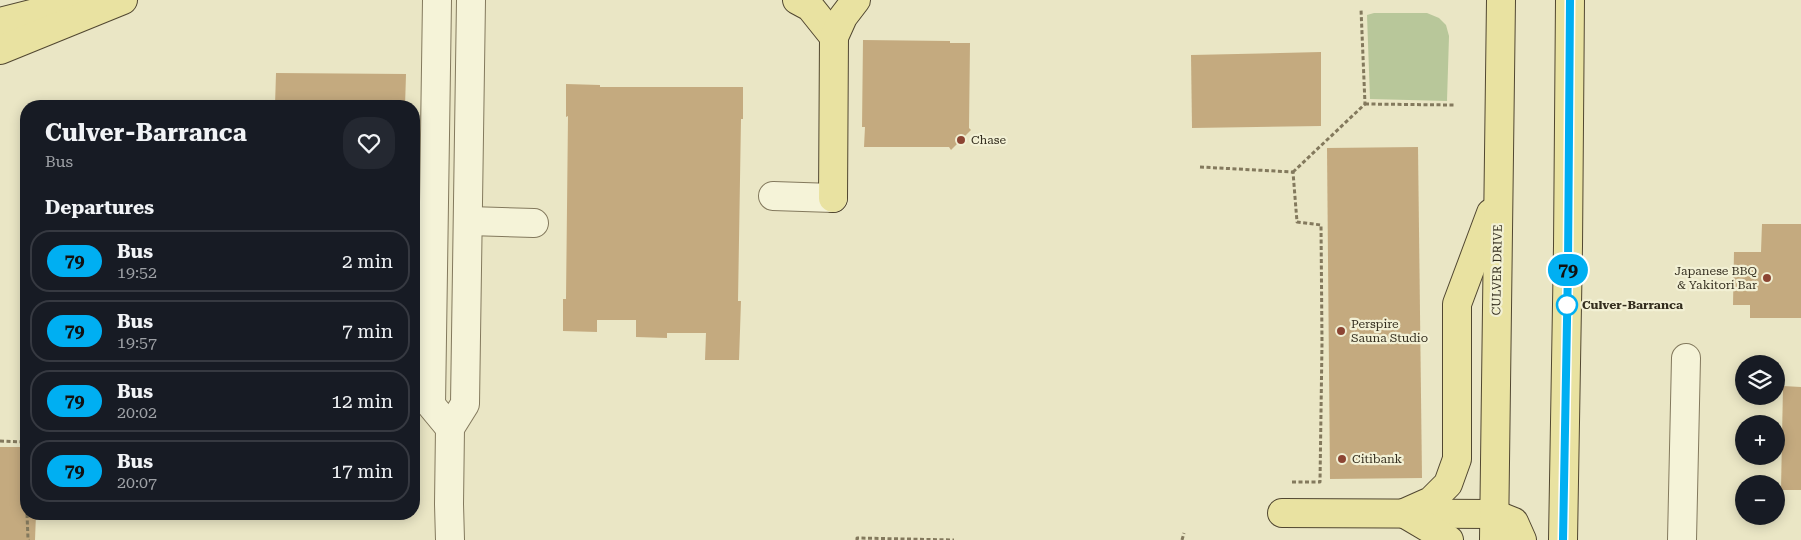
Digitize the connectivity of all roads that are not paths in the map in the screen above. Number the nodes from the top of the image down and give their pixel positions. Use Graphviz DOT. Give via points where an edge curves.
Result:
graph roads {
  1 [pos="98,0"];
  2 [pos="123,0"];
  3 [pos="436,0"];
  4 [pos="471,0"];
  5 [pos="797,0"];
  6 [pos="856,0"];
  7 [pos="1501,0"];
  8 [pos="1570,0"];
  9 [pos="0,22"];
  10 [pos="834,37"];
  11 [pos="0,50"];
  12 [pos="1498,192"];
  13 [pos="773,196"];
  14 [pos="833,198"];
  15 [pos="469,221"];
  16 [pos="534,223"];
  17 [pos="1686,358"];
  18 [pos="450,428"];
  19 [pos="1282,513"];
  20 [pos="1404,513"];
  21 [pos="1494,527"];
  22 [pos="450,540"];
  23 [pos="1449,540"];
  24 [pos="1522,540"];
  25 [pos="1563,540"];
  26 [pos="1682,540"];
  1 -- 9 [label="main road"];
  2 -- 11 [label="main road"];
  3 -- 18 [label="lane" via="431,405"];
  4 -- 15 [label="lane"];
  5 -- 10 [label="main road" via="810,7"];
  6 -- 10 [label="main road"];
  7 -- 12 [label="main road, CULVER DRIVE"];
  8 -- 25 [label="main road"];
  10 -- 14 [label="main road"];
  12 -- 20 [label="main road" via="1458,304 1457,459 1448,484 1431,501"];
  12 -- 21 [label="main road, CULVER DRIVE"];
  13 -- 14 [label="lane"];
  15 -- 16 [label="lane"];
  15 -- 18 [label="lane" via="466,404"];
  17 -- 26 [label="lane"];
  18 -- 22 [label="lane"];
  19 -- 20 [label="main road"];
  20 -- 21 [label="main road"];
  20 -- 23 [label="main road"];
  21 -- 24 [label="main road" via="1514,522"];
}
